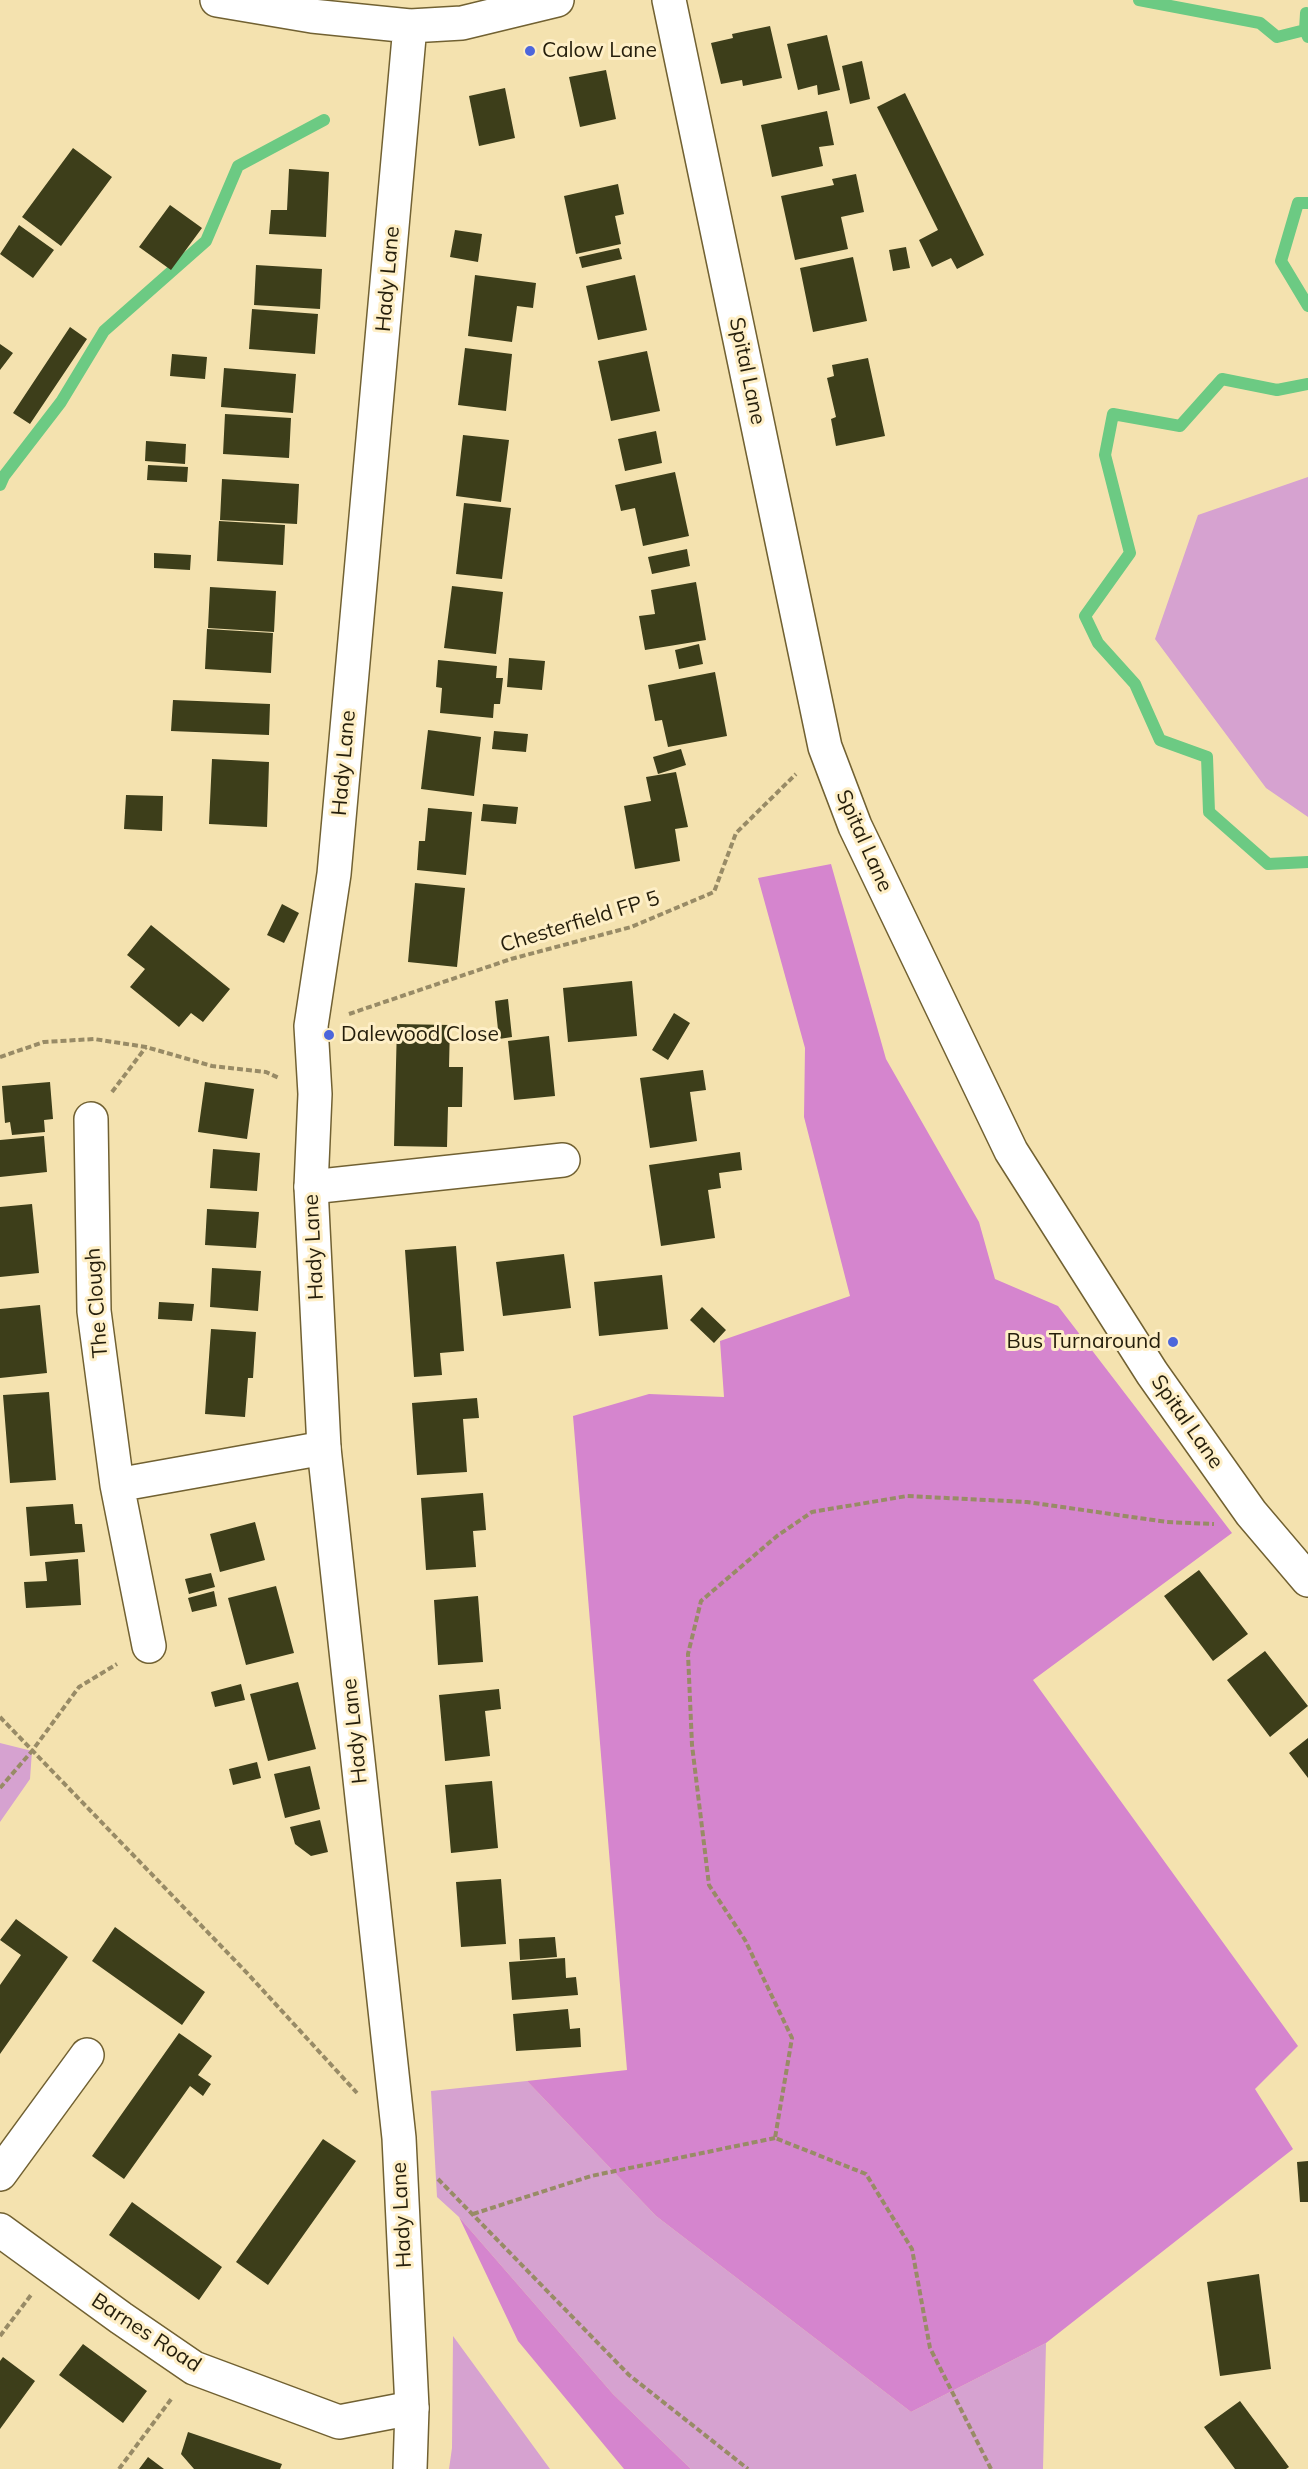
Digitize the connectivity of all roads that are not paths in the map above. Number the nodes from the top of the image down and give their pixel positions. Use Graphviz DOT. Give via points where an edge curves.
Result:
graph roads {
  1 [pos="217,0"];
  2 [pos="557,0"];
  3 [pos="669,0"];
  4 [pos="410,26"];
  5 [pos="91,1119"];
  6 [pos="563,1160"];
  7 [pos="311,1187"];
  8 [pos="324,1448"];
  9 [pos="117,1485"];
  10 [pos="1308,1580"];
  11 [pos="149,1646"];
  12 [pos="87,2055"];
  13 [pos="0,2174"];
  14 [pos="0,2229"];
  15 [pos="412,2408"];
  16 [pos="410,2469"];
  1 -- 4 [label="street" via="312,16"];
  2 -- 4 [label="street" via="462,23"];
  3 -- 10 [label="street, Spital Lane" via="825,747 855,826 1011,1151 1152,1373 1251,1513"];
  4 -- 7 [label="street, Hady Lane" via="334,874 311,1026 315,1094"];
  5 -- 9 [label="street, The Clough" via="94,1311"];
  6 -- 7 [label="street"];
  7 -- 8 [label="street, Hady Lane"];
  8 -- 9 [label="street"];
  8 -- 15 [label="street, Hady Lane" via="399,2138"];
  9 -- 11 [label="street, The Clough"];
  12 -- 13 [label="street"];
  14 -- 15 [label="street, Barnes Road" via="194,2368 339,2422"];
  15 -- 16 [label="street, Hady Lane"];
}
